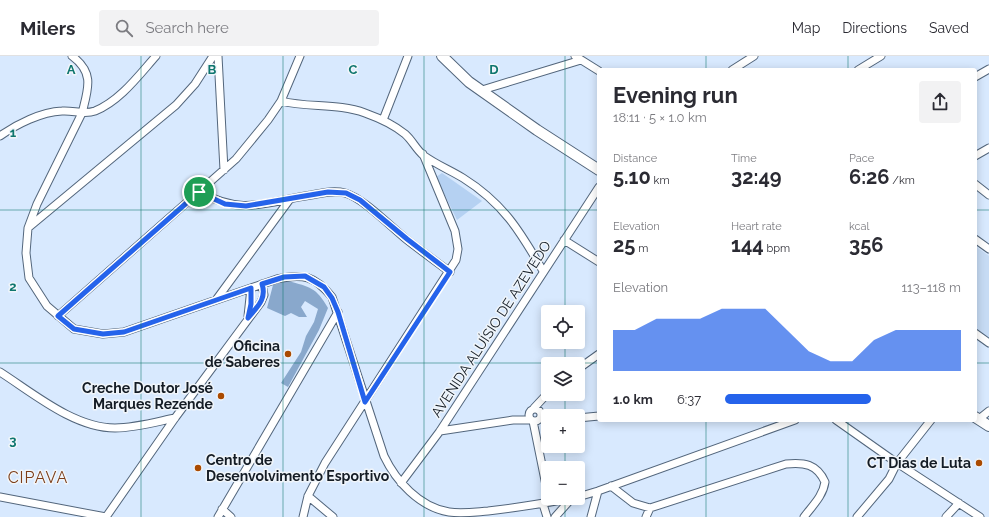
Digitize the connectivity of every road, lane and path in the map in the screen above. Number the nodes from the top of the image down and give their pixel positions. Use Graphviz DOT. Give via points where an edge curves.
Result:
graph roads {
  1 [pos="72,56"];
  2 [pos="156,56"];
  3 [pos="213,56"];
  4 [pos="218,56"];
  5 [pos="300,56"];
  6 [pos="408,56"];
  7 [pos="442,56"];
  8 [pos="881,56"];
  9 [pos="578,58"];
  10 [pos="752,58"];
  11 [pos="735,68"];
  12 [pos="746,68"];
  13 [pos="861,68"];
  14 [pos="989,69"];
  15 [pos="597,70"];
  16 [pos="977,76"];
  17 [pos="482,90"];
  18 [pos="281,102"];
  19 [pos="82,113"];
  20 [pos="383,120"];
  21 [pos="0,136"];
  22 [pos="989,148"];
  23 [pos="423,154"];
  24 [pos="977,155"];
  25 [pos="597,169"];
  26 [pos="224,170"];
  27 [pos="977,186"];
  28 [pos="597,190"];
  29 [pos="199,192"];
  30 [pos="989,195"];
  31 [pos="290,199"];
  32 [pos="28,228"];
  33 [pos="564,240"];
  34 [pos="977,240"];
  35 [pos="989,249"];
  36 [pos="597,261"];
  37 [pos="542,271"];
  38 [pos="450,272"];
  39 [pos="262,284"];
  40 [pos="251,288"];
  41 [pos="216,300"];
  42 [pos="338,312"];
  43 [pos="58,316"];
  44 [pos="248,318"];
  45 [pos="977,335"];
  46 [pos="989,343"];
  47 [pos="597,355"];
  48 [pos="585,364"];
  49 [pos="0,372"];
  50 [pos="544,401"];
  51 [pos="365,402"];
  52 [pos="989,411"];
  53 [pos="537,416"];
  54 [pos="597,416"];
  55 [pos="585,417"];
  56 [pos="175,418"];
  57 [pos="977,418"];
  58 [pos="789,422"];
  59 [pos="839,422"];
  60 [pos="929,422"];
  61 [pos="989,426"];
  62 [pos="440,431"];
  63 [pos="897,463"];
  64 [pos="401,484"];
  65 [pos="611,486"];
  66 [pos="598,491"];
  67 [pos="585,495"];
  68 [pos="308,496"];
  69 [pos="0,497"];
  70 [pos="958,503"];
  71 [pos="559,505"];
  72 [pos="566,505"];
  73 [pos="546,506"];
  74 [pos="650,508"];
  75 [pos="222,509"];
  76 [pos="445,514"];
  77 [pos="558,515"];
  78 [pos="106,517"];
  79 [pos="218,517"];
  80 [pos="231,517"];
  81 [pos="303,517"];
  82 [pos="332,517"];
  83 [pos="591,517"];
  84 [pos="646,517"];
  85 [pos="804,517"];
  86 [pos="857,517"];
  87 [pos="946,517"];
  88 [pos="980,517"];
  1 -- 19 [label="street" via="86,70 88,81"];
  2 -- 19 [label="street" via="130,85 105,106 94,112"];
  3 -- 32 [label="street" via="195,84 176,105"];
  4 -- 26 [label="street"];
  5 -- 18 [label="street"];
  6 -- 20 [label="street"];
  7 -- 17 [label="main road" via="459,74"];
  8 -- 13 [label="street"];
  9 -- 15 [label="street"];
  9 -- 17 [label="street"];
  10 -- 11 [label="street"];
  10 -- 12 [label="street"];
  14 -- 16 [label="street"];
  17 -- 25 [label="main road"];
  18 -- 20 [label="street" via="338,107 364,112"];
  18 -- 26 [label="street" via="254,139"];
  19 -- 21 [label="street" via="60,111 43,115"];
  19 -- 32 [label="street" via="37,204"];
  20 -- 23 [label="street" via="406,134"];
  22 -- 24 [label="street"];
  23 -- 37 [label="street" via="464,178 502,208"];
  23 -- 38 [label="street" via="457,238 456,260"];
  26 -- 29 [label="street"];
  27 -- 30 [label="street"];
  28 -- 33 [label="street, AVENIDA ALUÍSIO DE AZEVEDO"];
  29 -- 31 [label="street" via="225,204 236,206"];
  29 -- 43 [label="street"];
  31 -- 38 [label="street" via="328,192 346,193 360,200"];
  31 -- 41 [label="street"];
  32 -- 43 [label="street" via="26,253 29,278 40,298"];
  33 -- 36 [label="street"];
  33 -- 37 [label="street, AVENIDA ALUÍSIO DE AZEVEDO"];
  34 -- 35 [label="street"];
  37 -- 62 [label="street, AVENIDA ALUÍSIO DE AZEVEDO"];
  38 -- 51 [label="street"];
  39 -- 40 [label="street"];
  39 -- 42 [label="street" via="284,277 305,276 324,287"];
  39 -- 44 [label="street" via="263,299"];
  40 -- 41 [label="street"];
  40 -- 44 [label="street"];
  41 -- 43 [label="street" via="136,329 112,334 74,329"];
  42 -- 51 [label="street"];
  42 -- 75 [label="street"];
  44 -- 56 [label="street"];
  45 -- 46 [label="street"];
  47 -- 48 [label="street"];
  49 -- 56 [label="street" via="76,419 94,425 116,428"];
  50 -- 53 [label="street"];
  51 -- 64 [label="street" via="384,456"];
  51 -- 68 [label="street" via="325,463"];
  52 -- 57 [label="street"];
  53 -- 62 [label="street"];
  53 -- 73 [label="street" via="536,433"];
  54 -- 55 [label="street"];
  56 -- 78 [label="street"];
  57 -- 61 [label="main road"];
  58 -- 65 [label="street"];
  59 -- 63 [label="street"];
  60 -- 63 [label="street"];
  62 -- 64 [label="street, AVENIDA ALUÍSIO DE AZEVEDO"];
  63 -- 70 [label="street"];
  63 -- 86 [label="street" via="889,479"];
  64 -- 76 [label="street"];
  65 -- 66 [label="street"];
  65 -- 74 [label="street" via="633,503"];
  66 -- 67 [label="street"];
  66 -- 83 [label="street"];
  68 -- 81 [label="street"];
  68 -- 82 [label="street"];
  69 -- 78 [label="street"];
  70 -- 87 [label="street"];
  70 -- 88 [label="street"];
  71 -- 77 [label="street"];
  72 -- 77 [label="street"];
  73 -- 76 [label="street"];
  74 -- 84 [label="street"];
  74 -- 85 [label="street" via="786,464 803,463 817,469 825,482 820,497"];
  75 -- 79 [label="street"];
  75 -- 80 [label="street"];
}
